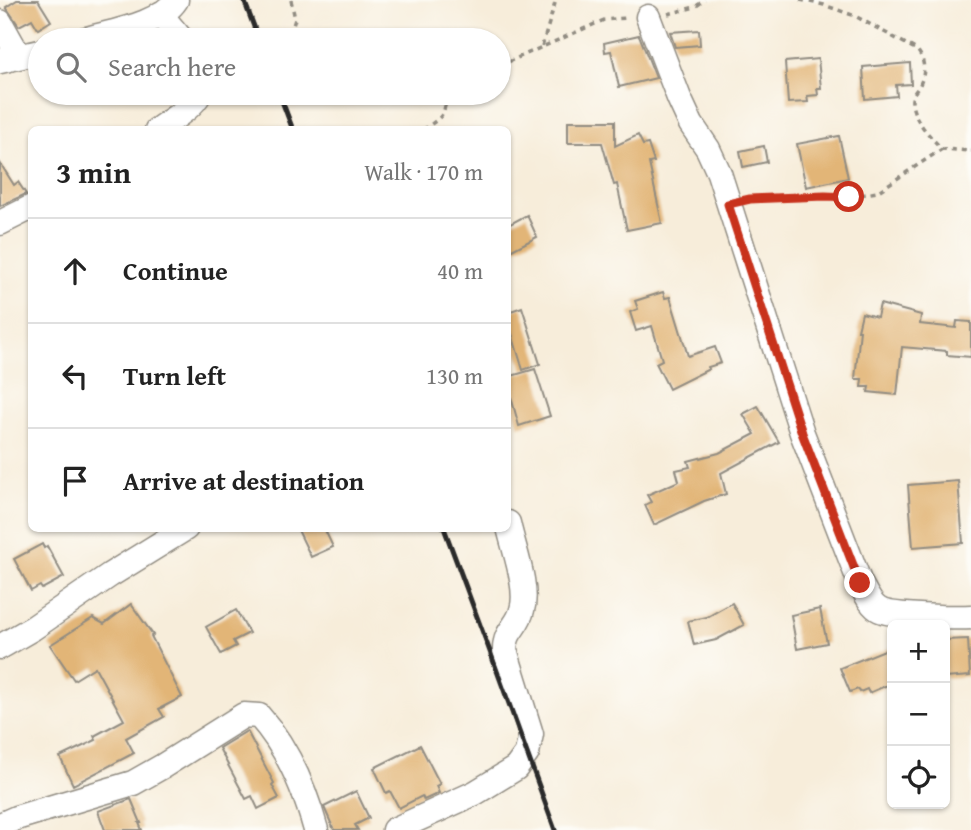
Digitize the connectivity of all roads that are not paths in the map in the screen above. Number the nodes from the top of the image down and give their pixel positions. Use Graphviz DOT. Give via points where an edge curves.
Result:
graph roads {
  1 [pos="168,7"];
  2 [pos="648,18"];
  3 [pos="0,22"];
  4 [pos="125,28"];
  5 [pos="177,28"];
  6 [pos="20,56"];
  7 [pos="190,105"];
  8 [pos="162,126"];
  9 [pos="28,208"];
  10 [pos="0,223"];
  11 [pos="180,532"];
  12 [pos="510,532"];
  13 [pos="971,617"];
  14 [pos="0,647"];
  15 [pos="0,825"];
  16 [pos="316,830"];
  17 [pos="394,830"];
  1 -- 4 [label="street"];
  1 -- 5 [label="street"];
  2 -- 13 [label="street" via="679,98 719,173 802,433 860,583 880,610"];
  3 -- 6 [label="street"];
  7 -- 8 [label="street"];
  9 -- 10 [label="street"];
  11 -- 14 [label="street"];
  12 -- 17 [label="street" via="525,598 522,613 505,640 505,650 531,734 527,752 516,768 475,793"];
  15 -- 16 [label="street" via="133,783 244,715 259,716 270,728 289,759"];
}
